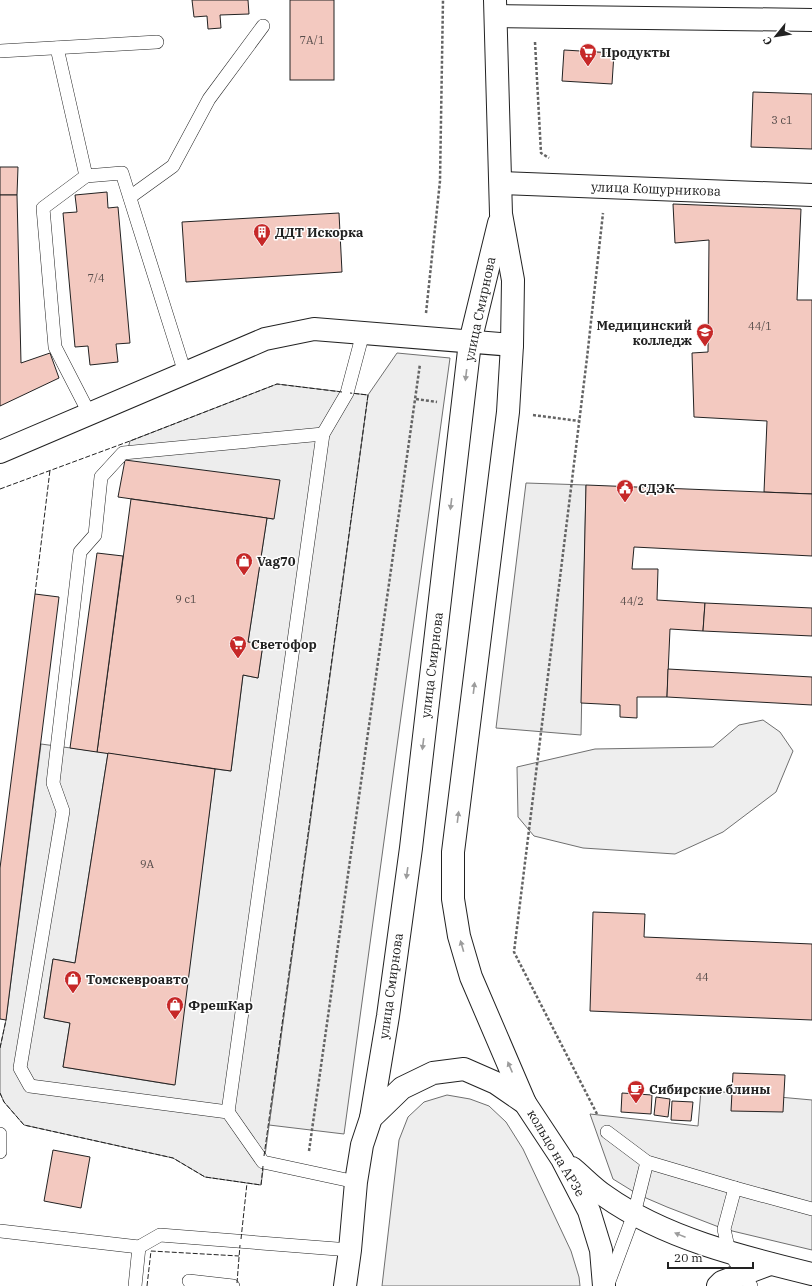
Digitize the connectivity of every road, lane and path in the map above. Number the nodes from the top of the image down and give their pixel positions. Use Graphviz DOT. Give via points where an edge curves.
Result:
graph roads {
  1 [pos="443,0"];
  2 [pos="496,8"];
  3 [pos="533,17"];
  4 [pos="812,20"];
  5 [pos="263,26"];
  6 [pos="157,42"];
  7 [pos="57,48"];
  8 [pos="0,51"];
  9 [pos="554,160"];
  10 [pos="86,176"];
  11 [pos="500,183"];
  12 [pos="605,187"];
  13 [pos="812,195"];
  14 [pos="130,197"];
  15 [pos="501,214"];
  16 [pos="363,333"];
  17 [pos="423,338"];
  18 [pos="470,342"];
  19 [pos="512,345"];
  20 [pos="185,373"];
  21 [pos="89,413"];
  22 [pos="323,434"];
  23 [pos="0,452"];
  24 [pos="525,1103"];
  25 [pos="228,1112"];
  26 [pos="371,1118"];
  27 [pos="607,1132"];
  28 [pos="0,1134"];
  29 [pos="0,1152"];
  30 [pos="562,1159"];
  31 [pos="647,1162"];
  32 [pos="306,1171"];
  33 [pos="356,1182"];
  34 [pos="735,1188"];
  35 [pos="812,1209"];
  36 [pos="634,1214"];
  37 [pos="0,1231"];
  38 [pos="139,1247"];
  39 [pos="350,1250"];
  40 [pos="729,1252"];
  41 [pos="770,1264"];
  42 [pos="812,1274"];
  43 [pos="748,1280"];
  44 [pos="189,1281"];
  45 [pos="135,1286"];
  46 [pos="233,1286"];
  47 [pos="345,1286"];
  48 [pos="604,1286"];
  49 [pos="607,1286"];
  50 [pos="718,1286"];
  1 -- 17 [label="path" via="440,181"];
  2 -- 3 [label="main road"];
  2 -- 11 [label="main road, улица Смирнова"];
  3 -- 4 [label="main road"];
  3 -- 9 [label="path" via="540,153"];
  5 -- 14 [label="lane" via="209,99 172,166"];
  6 -- 7 [label="lane"];
  7 -- 8 [label="lane"];
  7 -- 10 [label="lane"];
  10 -- 14 [label="lane" via="122,173"];
  10 -- 21 [label="lane" via="43,208 55,347"];
  11 -- 12 [label="main road, улица Кошурникова"];
  11 -- 15 [label="main road, улица Смирнова"];
  12 -- 13 [label="main road, улица Кошурникова"];
  12 -- 27 [label="path" via="587,358 514,952"];
  14 -- 20 [label="lane"];
  15 -- 18 [label="main road, улица Смирнова"];
  15 -- 19 [label="main road, улица Смирнова" via="512,280"];
  16 -- 17 [label="main road"];
  16 -- 20 [label="main road" via="314,329 265,339"];
  16 -- 22 [label="lane" via="347,393"];
  17 -- 18 [label="main road"];
  17 -- 32 [label="path"];
  18 -- 19 [label="main road"];
  18 -- 26 [label="main road, улица Смирнова, one-way" via="411,848"];
  24 -- 19 [label="main road, улица Смирнова, one-way" via="471,977 459,936 454,899 453,852 508,412"];
  20 -- 21 [label="main road"];
  21 -- 23 [label="main road"];
  22 -- 25 [label="lane"];
  22 -- 25 [label="lane" via="123,453 101,477 95,535 80,552 53,783 63,811 20,1068 30,1086"];
  24 -- 26 [label="main road, кольцо на АРЗе" via="496,1083 464,1069 433,1073 402,1088"];
  24 -- 30 [label="main road, кольцо на АРЗе"];
  25 -- 32 [label="lane" via="263,1162"];
  26 -- 33 [label="main road, кольцо на АРЗе" via="362,1145"];
  27 -- 31 [label="lane"];
  28 -- 29 [label="lane"];
  30 -- 36 [label="main road" via="604,1196"];
  30 -- 48 [label="main road, кольцо на АРЗе" via="589,1211 601,1250"];
  31 -- 34 [label="lane"];
  31 -- 36 [label="lane"];
  32 -- 33 [label="lane"];
  33 -- 39 [label="main road, кольцо на АРЗе"];
  34 -- 35 [label="lane"];
  34 -- 40 [label="lane" via="724,1229"];
  40 -- 36 [label="main road, one-way" via="686,1237"];
  36 -- 49 [label="lane"];
  37 -- 38 [label="lane"];
  38 -- 39 [label="lane" via="160,1235"];
  38 -- 45 [label="lane"];
  39 -- 47 [label="main road, кольцо на АРЗе"];
  40 -- 41 [label="main road"];
  40 -- 43 [label="lane"];
  41 -- 42 [label="main road"];
  41 -- 43 [label="main road"];
  43 -- 50 [label="main road" via="722,1282"];
  44 -- 46 [label="lane"];
}
